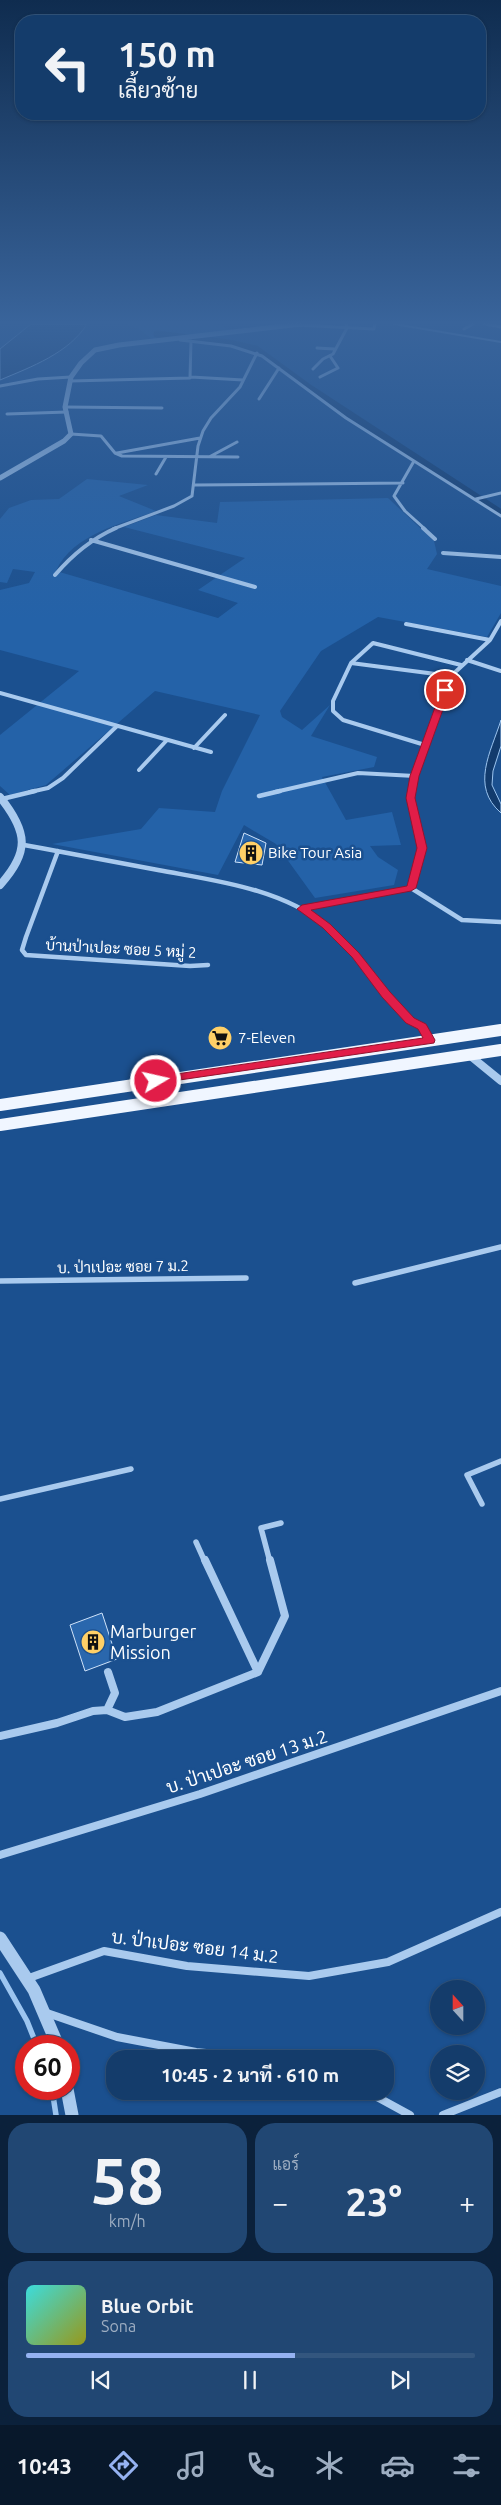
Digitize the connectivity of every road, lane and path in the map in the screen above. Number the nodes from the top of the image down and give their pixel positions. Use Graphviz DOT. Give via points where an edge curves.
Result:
graph roads {
  1 [pos="69,423"];
  2 [pos="208,423"];
  3 [pos="353,423"];
  4 [pos="71,434"];
  5 [pos="200,438"];
  6 [pos="237,442"];
  7 [pos="115,453"];
  8 [pos="166,457"];
  9 [pos="196,457"];
  10 [pos="209,457"];
  11 [pos="238,457"];
  12 [pos="414,461"];
  13 [pos="156,474"];
  14 [pos="1,477"];
  15 [pos="403,483"];
  16 [pos="195,485"];
  17 [pos="501,493"];
  18 [pos="478,499"];
  19 [pos="501,516"];
  20 [pos="90,540"];
  21 [pos="436,540"];
  22 [pos="443,553"];
  23 [pos="501,557"];
  24 [pos="55,575"];
  25 [pos="255,587"];
  26 [pos="501,621"];
  27 [pos="406,624"];
  28 [pos="490,640"];
  29 [pos="467,660"];
  30 [pos="351,663"];
  31 [pos="461,665"];
  32 [pos="501,671"];
  33 [pos="451,676"];
  34 [pos="0,693"];
  35 [pos="225,715"];
  36 [pos="116,726"];
  37 [pos="167,740"];
  38 [pos="425,745"];
  39 [pos="194,748"];
  40 [pos="211,752"];
  41 [pos="139,770"];
  42 [pos="414,776"];
  43 [pos="259,796"];
  44 [pos="1,798"];
  45 [pos="24,845"];
  46 [pos="58,851"];
  47 [pos="0,885"];
  48 [pos="411,888"];
  49 [pos="302,909"];
  50 [pos="501,922"];
  51 [pos="208,965"];
  52 [pos="501,1030"];
  53 [pos="430,1040"];
  54 [pos="501,1050"];
  55 [pos="468,1054"];
  56 [pos="501,1081"];
  57 [pos="0,1104"];
  58 [pos="0,1125"];
  59 [pos="501,1248"];
  60 [pos="246,1278"];
  61 [pos="0,1281"];
  62 [pos="355,1283"];
  63 [pos="501,1461"];
  64 [pos="131,1469"];
  65 [pos="0,1499"];
  66 [pos="482,1504"];
  67 [pos="281,1523"];
  68 [pos="196,1542"];
  69 [pos="108,1672"];
  70 [pos="258,1672"];
  71 [pos="501,1691"];
  72 [pos="107,1710"];
  73 [pos="0,1736"];
  74 [pos="0,1855"];
  75 [pos="501,1912"];
  76 [pos="0,1938"];
  77 [pos="29,1978"];
  78 [pos="47,2013"];
  79 [pos="54,2035"];
  80 [pos="186,2050"];
  81 [pos="501,2092"];
  82 [pos="69,2100"];
  83 [pos="382,2100"];
  84 [pos="72,2115"];
  85 [pos="410,2115"];
  86 [pos="443,2115"];
  1 -- 4 [label="street"];
  2 -- 5 [label="street"];
  3 -- 12 [label="street"];
  4 -- 7 [label="street" via="101,436"];
  4 -- 14 [label="street"];
  5 -- 7 [label="street"];
  5 -- 9 [label="street"];
  6 -- 10 [label="street"];
  7 -- 8 [label="street"];
  8 -- 9 [label="street"];
  8 -- 13 [label="street"];
  9 -- 10 [label="street"];
  9 -- 16 [label="street"];
  10 -- 11 [label="street"];
  12 -- 15 [label="street"];
  12 -- 18 [label="street"];
  15 -- 16 [label="street"];
  15 -- 21 [label="street" via="394,496 396,502"];
  16 -- 20 [label="street" via="192,496 185,501"];
  17 -- 18 [label="street"];
  18 -- 19 [label="street"];
  20 -- 24 [label="street" via="71,554"];
  20 -- 25 [label="street"];
  22 -- 23 [label="street"];
  26 -- 28 [label="street"];
  27 -- 28 [label="street"];
  28 -- 29 [label="street"];
  29 -- 31 [label="street"];
  29 -- 32 [label="street"];
  30 -- 31 [label="street" via="373,643"];
  30 -- 33 [label="street"];
  30 -- 38 [label="street" via="333,701 336,716"];
  31 -- 33 [label="street"];
  33 -- 38 [label="street"];
  34 -- 36 [label="street"];
  35 -- 39 [label="street"];
  36 -- 37 [label="street"];
  36 -- 44 [label="street" via="63,778 48,788"];
  37 -- 39 [label="street"];
  37 -- 41 [label="street"];
  38 -- 42 [label="street"];
  39 -- 40 [label="street"];
  42 -- 43 [label="street" via="358,773"];
  42 -- 48 [label="street" via="410,798 422,848"];
  44 -- 45 [label="street"];
  45 -- 46 [label="street"];
  45 -- 47 [label="street" via="19,862"];
  46 -- 49 [label="street" via="243,886"];
  46 -- 51 [label="street, บ้านป่าเปอะ ซอย 5 หมู่ 2" via="30,923 22,950 26,955"];
  48 -- 49 [label="street"];
  48 -- 50 [label="street" via="462,920"];
  49 -- 53 [label="street" via="326,926 355,955 386,995 410,1020 422,1027"];
  52 -- 53 [label="main road"];
  53 -- 57 [label="main road"];
  54 -- 55 [label="main road"];
  55 -- 56 [label="street"];
  55 -- 58 [label="main road"];
  59 -- 62 [label="street"];
  60 -- 61 [label="street, บ. ป่าเปอะ ซอย 7 ม.2"];
  63 -- 66 [label="street" via="467,1475"];
  64 -- 65 [label="street"];
  67 -- 70 [label="street" via="261,1528 285,1616"];
  68 -- 70 [label="street"];
  69 -- 72 [label="street" via="115,1693"];
  70 -- 72 [label="street" via="157,1712 124,1716"];
  71 -- 74 [label="street, บ. ป่าเปอะ ซอย 13 ม.2" via="209,1791"];
  72 -- 73 [label="street"];
  75 -- 77 [label="street, บ. ป่าเปอะ ซอย 14 ม.2" via="388,1962 309,1976 187,1966 104,1951"];
  76 -- 77 [label="street"];
  77 -- 78 [label="street"];
  78 -- 79 [label="street"];
  78 -- 80 [label="street" via="117,2036"];
  81 -- 86 [label="street"];
  82 -- 84 [label="street"];
  83 -- 85 [label="street"];
}
